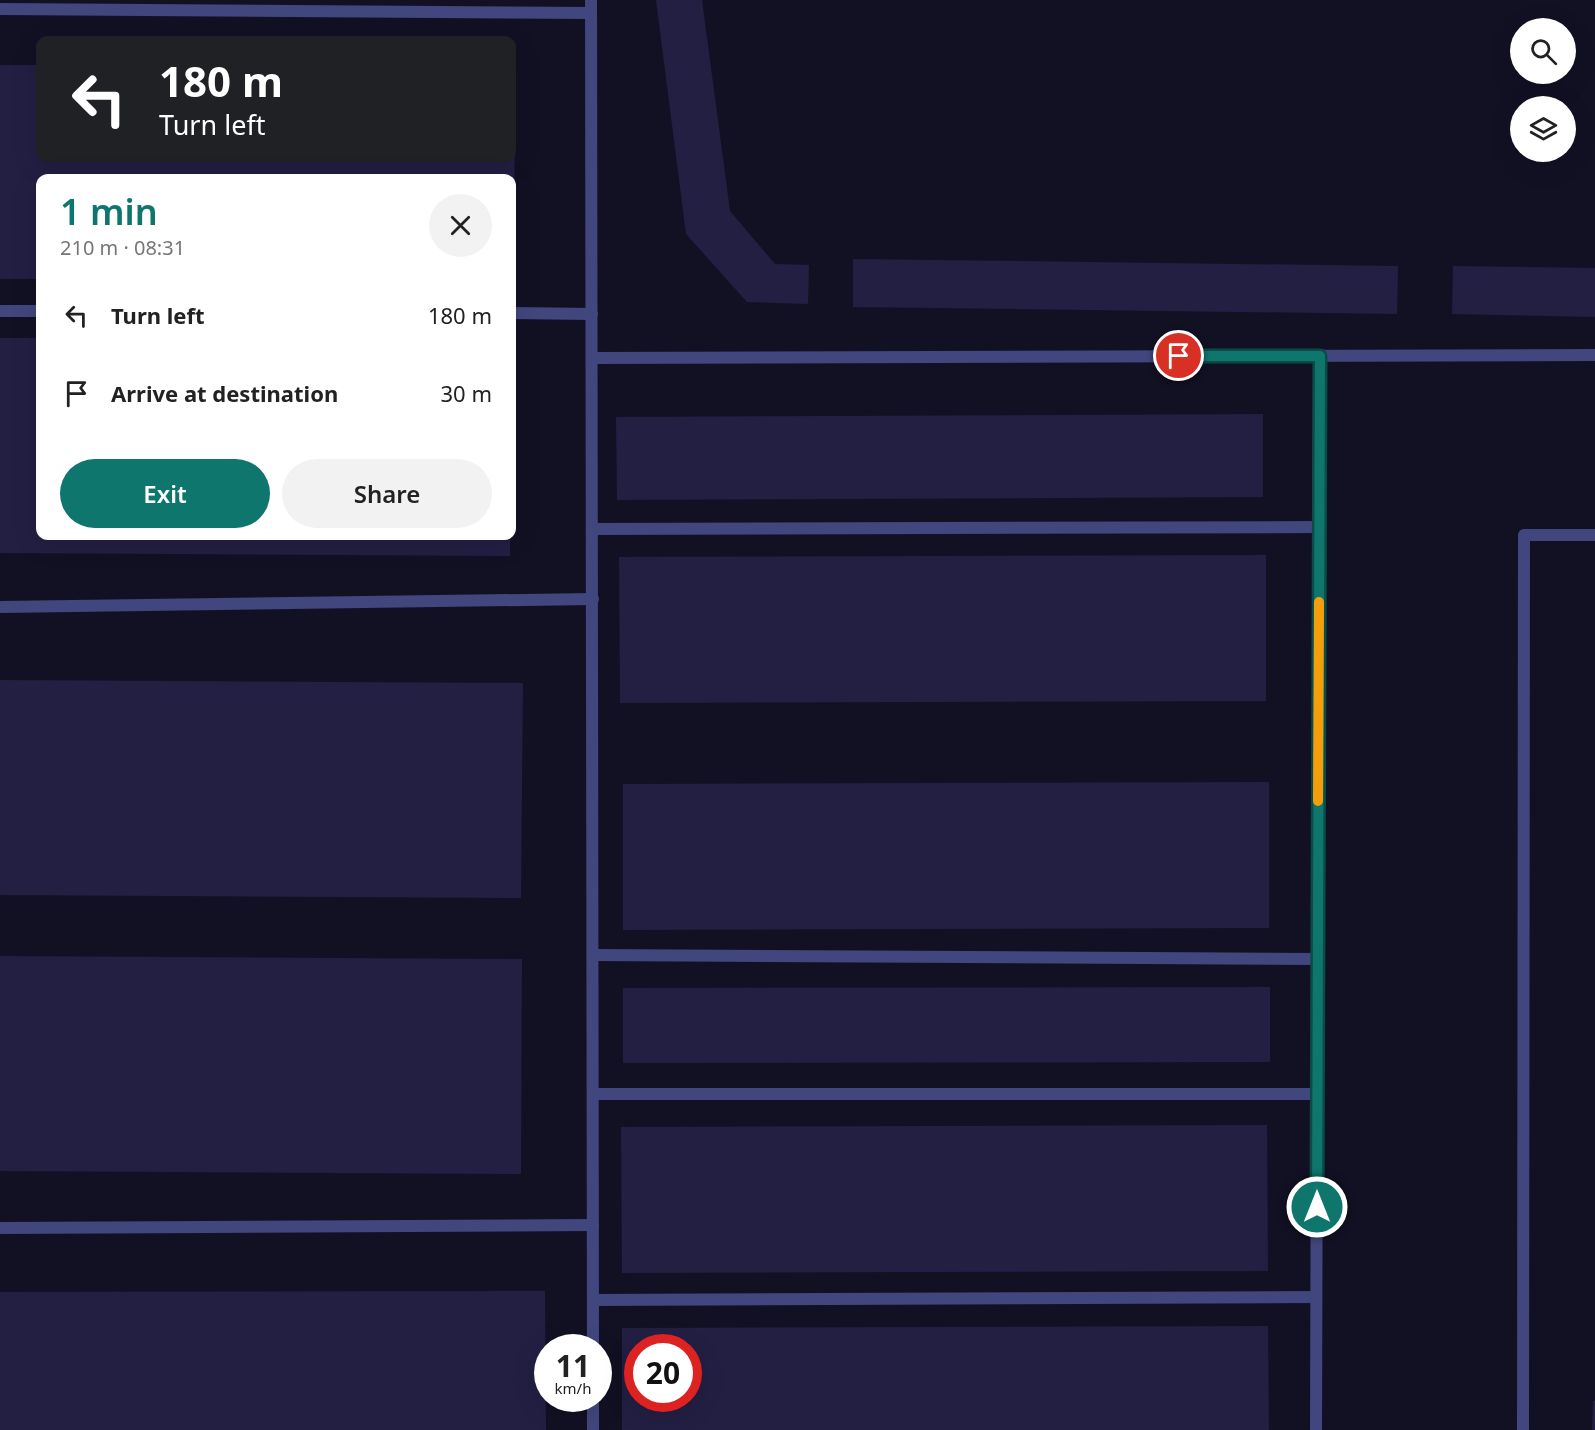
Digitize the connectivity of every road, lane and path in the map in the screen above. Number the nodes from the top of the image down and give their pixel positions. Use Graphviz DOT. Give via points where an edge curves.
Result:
graph roads {
  1 [pos="591,6"];
  2 [pos="0,9"];
  3 [pos="0,311"];
  4 [pos="36,311"];
  5 [pos="516,313"];
  6 [pos="592,314"];
  7 [pos="1595,355"];
  8 [pos="1320,356"];
  9 [pos="592,358"];
  10 [pos="1319,527"];
  11 [pos="592,529"];
  12 [pos="1595,535"];
  13 [pos="592,599"];
  14 [pos="0,607"];
  15 [pos="592,955"];
  16 [pos="1317,958"];
  17 [pos="593,1094"];
  18 [pos="1317,1094"];
  19 [pos="593,1225"];
  20 [pos="0,1228"];
  21 [pos="1316,1297"];
  22 [pos="593,1300"];
  23 [pos="593,1334"];
  24 [pos="593,1412"];
  25 [pos="593,1430"];
  26 [pos="1316,1430"];
  27 [pos="1523,1430"];
  1 -- 2 [label="street"];
  1 -- 6 [label="street"];
  3 -- 4 [label="street"];
  5 -- 6 [label="street"];
  6 -- 9 [label="street"];
  7 -- 8 [label="street"];
  8 -- 9 [label="street"];
  8 -- 10 [label="street"];
  9 -- 11 [label="street"];
  10 -- 11 [label="street"];
  10 -- 16 [label="street"];
  11 -- 13 [label="street"];
  12 -- 27 [label="street" via="1524,535"];
  13 -- 14 [label="street"];
  13 -- 15 [label="street"];
  15 -- 16 [label="street"];
  15 -- 17 [label="street"];
  16 -- 18 [label="street"];
  17 -- 18 [label="street"];
  17 -- 19 [label="street"];
  18 -- 21 [label="street"];
  19 -- 20 [label="street"];
  19 -- 22 [label="street"];
  21 -- 22 [label="street"];
  21 -- 26 [label="street"];
  22 -- 23 [label="street"];
  24 -- 25 [label="street"];
}
